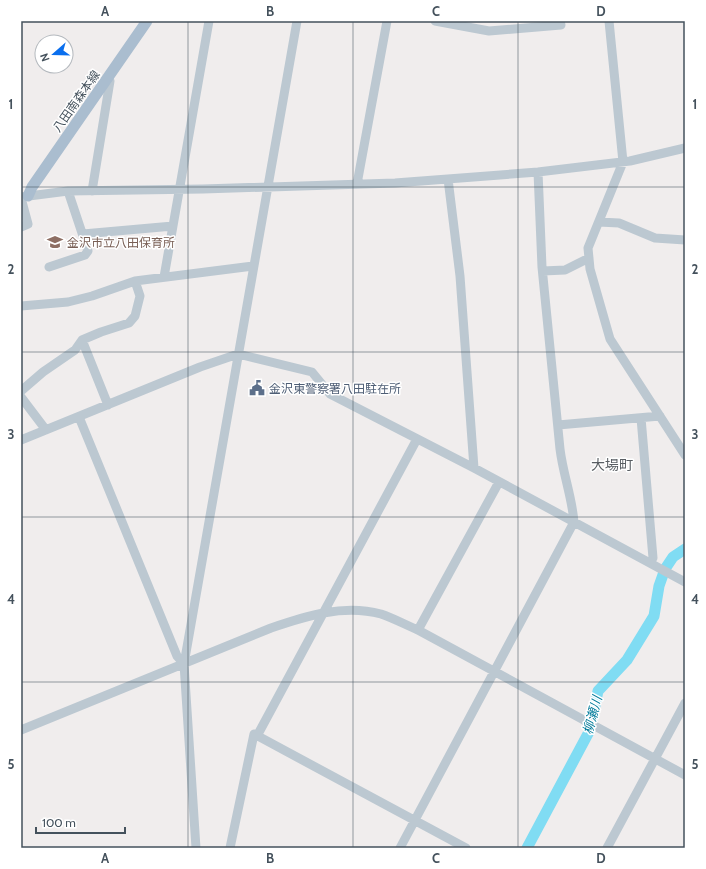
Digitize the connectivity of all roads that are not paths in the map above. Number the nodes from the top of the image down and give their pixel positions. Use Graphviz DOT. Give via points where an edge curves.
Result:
graph roads {
  1 [pos="147,21"];
  2 [pos="209,21"];
  3 [pos="296,21"];
  4 [pos="387,21"];
  5 [pos="435,21"];
  6 [pos="560,21"];
  7 [pos="609,21"];
  8 [pos="107,78"];
  9 [pos="685,148"];
  10 [pos="623,162"];
  11 [pos="538,172"];
  12 [pos="448,179"];
  13 [pos="357,184"];
  14 [pos="267,186"];
  15 [pos="179,190"];
  16 [pos="68,191"];
  17 [pos="92,191"];
  18 [pos="23,197"];
  19 [pos="599,222"];
  20 [pos="173,226"];
  21 [pos="21,227"];
  22 [pos="83,234"];
  23 [pos="685,240"];
  24 [pos="589,258"];
  25 [pos="253,266"];
  26 [pos="49,267"];
  27 [pos="543,271"];
  28 [pos="164,278"];
  29 [pos="135,281"];
  30 [pos="21,306"];
  31 [pos="82,340"];
  32 [pos="238,354"];
  33 [pos="21,391"];
  34 [pos="21,396"];
  35 [pos="108,405"];
  36 [pos="660,416"];
  37 [pos="79,417"];
  38 [pos="641,418"];
  39 [pos="558,425"];
  40 [pos="46,430"];
  41 [pos="417,439"];
  42 [pos="21,440"];
  43 [pos="685,455"];
  44 [pos="474,468"];
  45 [pos="499,482"];
  46 [pos="574,522"];
  47 [pos="653,561"];
  48 [pos="683,580"];
  49 [pos="324,612"];
  50 [pos="418,630"];
  51 [pos="184,664"];
  52 [pos="494,671"];
  53 [pos="685,703"];
  54 [pos="21,730"];
  55 [pos="257,736"];
  56 [pos="655,758"];
  57 [pos="685,775"];
  58 [pos="415,820"];
  59 [pos="196,848"];
  60 [pos="230,848"];
  61 [pos="400,848"];
  62 [pos="466,848"];
  63 [pos="607,848"];
  1 -- 8 [label="main road, 八田南森本線"];
  2 -- 15 [label="street"];
  3 -- 14 [label="street"];
  4 -- 13 [label="street"];
  5 -- 6 [label="street" via="489,31 561,25"];
  7 -- 10 [label="street"];
  8 -- 17 [label="street" via="110,81"];
  8 -- 18 [label="main road, 八田南森本線"];
  9 -- 10 [label="street"];
  10 -- 11 [label="street"];
  10 -- 19 [label="street"];
  11 -- 12 [label="street"];
  11 -- 27 [label="street"];
  12 -- 13 [label="street"];
  12 -- 44 [label="street" via="460,276"];
  13 -- 14 [label="street"];
  14 -- 15 [label="street"];
  14 -- 25 [label="street"];
  15 -- 17 [label="street"];
  15 -- 20 [label="street"];
  16 -- 17 [label="street"];
  16 -- 18 [label="street"];
  16 -- 22 [label="street"];
  18 -- 21 [label="street" via="28,224"];
  19 -- 23 [label="street" via="619,223 655,238"];
  19 -- 24 [label="street" via="588,248"];
  20 -- 22 [label="street"];
  20 -- 28 [label="street"];
  22 -- 26 [label="street" via="88,251 85,255"];
  24 -- 27 [label="street" via="565,270"];
  24 -- 36 [label="street" via="610,339"];
  25 -- 28 [label="street"];
  25 -- 32 [label="street"];
  27 -- 39 [label="street"];
  28 -- 29 [label="street"];
  29 -- 30 [label="street" via="68,302"];
  29 -- 31 [label="street" via="140,296 135,316 129,323"];
  31 -- 33 [label="street" via="74,350"];
  31 -- 35 [label="street"];
  32 -- 35 [label="street"];
  32 -- 41 [label="street" via="312,372 330,394"];
  32 -- 51 [label="street"];
  34 -- 40 [label="street"];
  35 -- 37 [label="street"];
  36 -- 38 [label="street"];
  36 -- 43 [label="street"];
  37 -- 40 [label="street"];
  37 -- 51 [label="street" via="177,656"];
  38 -- 39 [label="street"];
  38 -- 47 [label="street"];
  39 -- 46 [label="street" via="562,470 572,500"];
  40 -- 42 [label="street"];
  41 -- 44 [label="street"];
  41 -- 49 [label="street"];
  44 -- 45 [label="street"];
  45 -- 46 [label="street"];
  45 -- 50 [label="street"];
  46 -- 47 [label="street"];
  46 -- 52 [label="street"];
  47 -- 48 [label="street"];
  49 -- 50 [label="street" via="355,611 380,614"];
  49 -- 51 [label="street" via="271,628"];
  49 -- 55 [label="street"];
  50 -- 52 [label="street"];
  51 -- 54 [label="street"];
  51 -- 59 [label="street"];
  52 -- 56 [label="street"];
  52 -- 58 [label="street"];
  53 -- 56 [label="street"];
  55 -- 58 [label="street"];
  55 -- 60 [label="street" via="254,734"];
  56 -- 57 [label="street"];
  56 -- 63 [label="street"];
  58 -- 61 [label="street"];
  58 -- 62 [label="street"];
}
